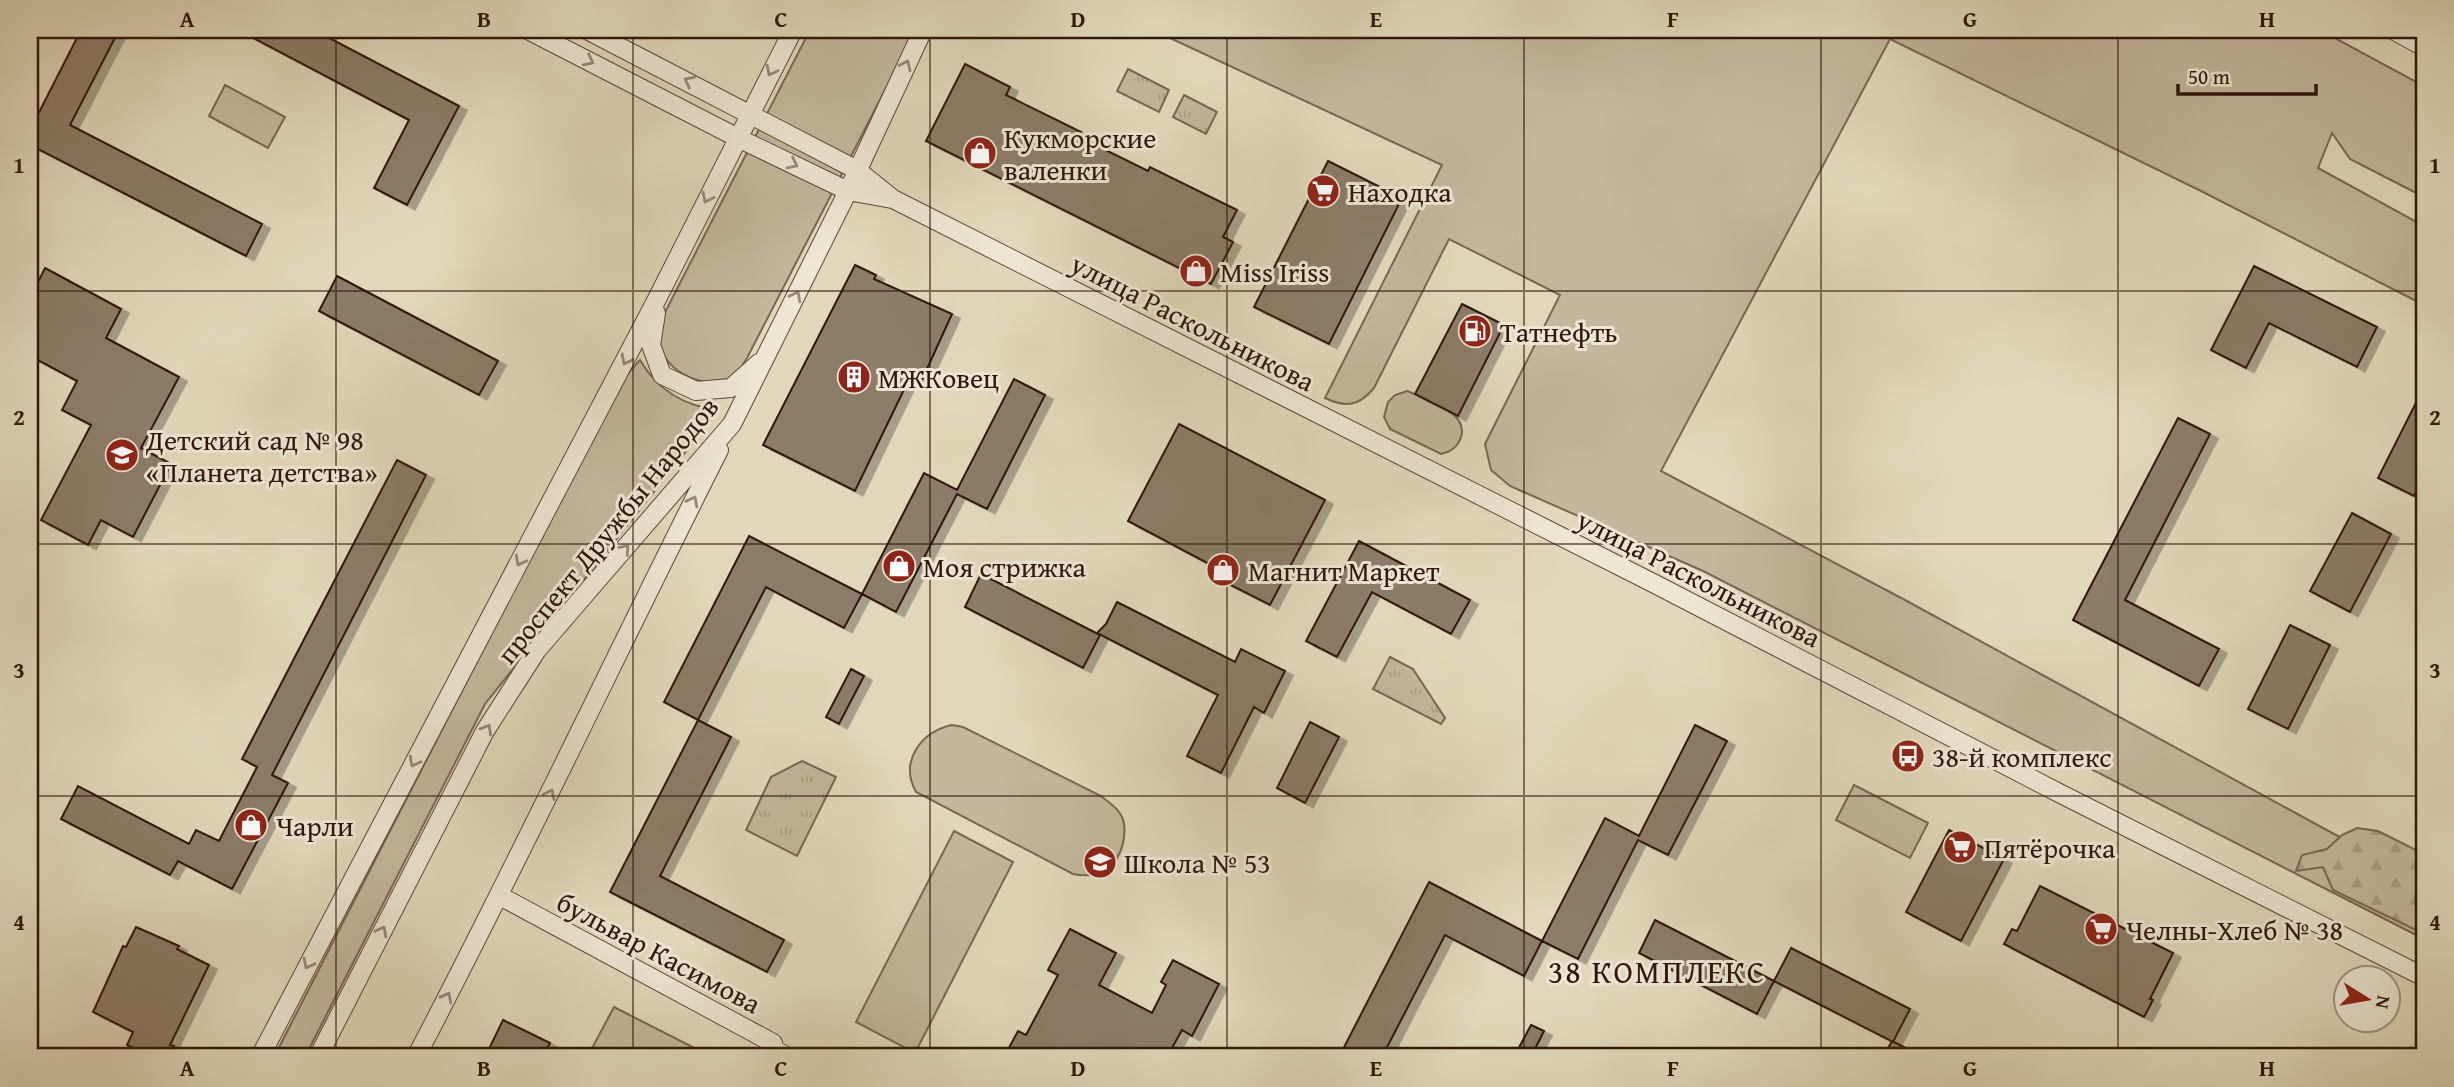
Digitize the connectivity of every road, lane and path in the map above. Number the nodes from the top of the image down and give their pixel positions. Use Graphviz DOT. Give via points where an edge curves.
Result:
graph roads {
  1 [pos="528,30"];
  2 [pos="587,30"];
  3 [pos="793,30"];
  4 [pos="923,30"];
  5 [pos="2393,30"];
  6 [pos="2424,47"];
  7 [pos="750,113"];
  8 [pos="738,138"];
  9 [pos="857,170"];
  10 [pos="848,191"];
  11 [pos="893,199"];
  12 [pos="657,299"];
  13 [pos="766,357"];
  14 [pos="732,424"];
  15 [pos="500,896"];
  16 [pos="2424,977"];
  17 [pos="260,1057"];
  18 [pos="318,1057"];
  19 [pos="416,1057"];
  20 [pos="788,1057"];
  1 -- 8 [label="street, one-way"];
  7 -- 2 [label="street, one-way"];
  3 -- 7 [label="street, проспект Дружбы Народов, one-way"];
  9 -- 4 [label="street, проспект Дружбы Народов, one-way"];
  5 -- 6 [label="street"];
  7 -- 8 [label="street, проспект Дружбы Народов"];
  7 -- 9 [label="street"];
  8 -- 10 [label="street, one-way"];
  8 -- 12 [label="street, проспект Дружбы Народов, one-way"];
  9 -- 10 [label="street, проспект Дружбы Народов"];
  9 -- 11 [label="street"];
  10 -- 11 [label="street"];
  13 -- 10 [label="street, проспект Дружбы Народов, one-way"];
  11 -- 16 [label="street, улица Раскольникова"];
  12 -- 13 [label="street" via="651,345 662,375 696,391 731,388"];
  12 -- 17 [label="street, проспект Дружбы Народов, one-way"];
  13 -- 14 [label="street, проспект Дружбы Народов"];
  15 -- 14 [label="street, one-way"];
  18 -- 14 [label="street, проспект Дружбы Народов, one-way" via="485,731 537,650"];
  19 -- 15 [label="street, one-way"];
  15 -- 20 [label="street, бульвар Касимова" via="774,1042 775,1050"];
}
